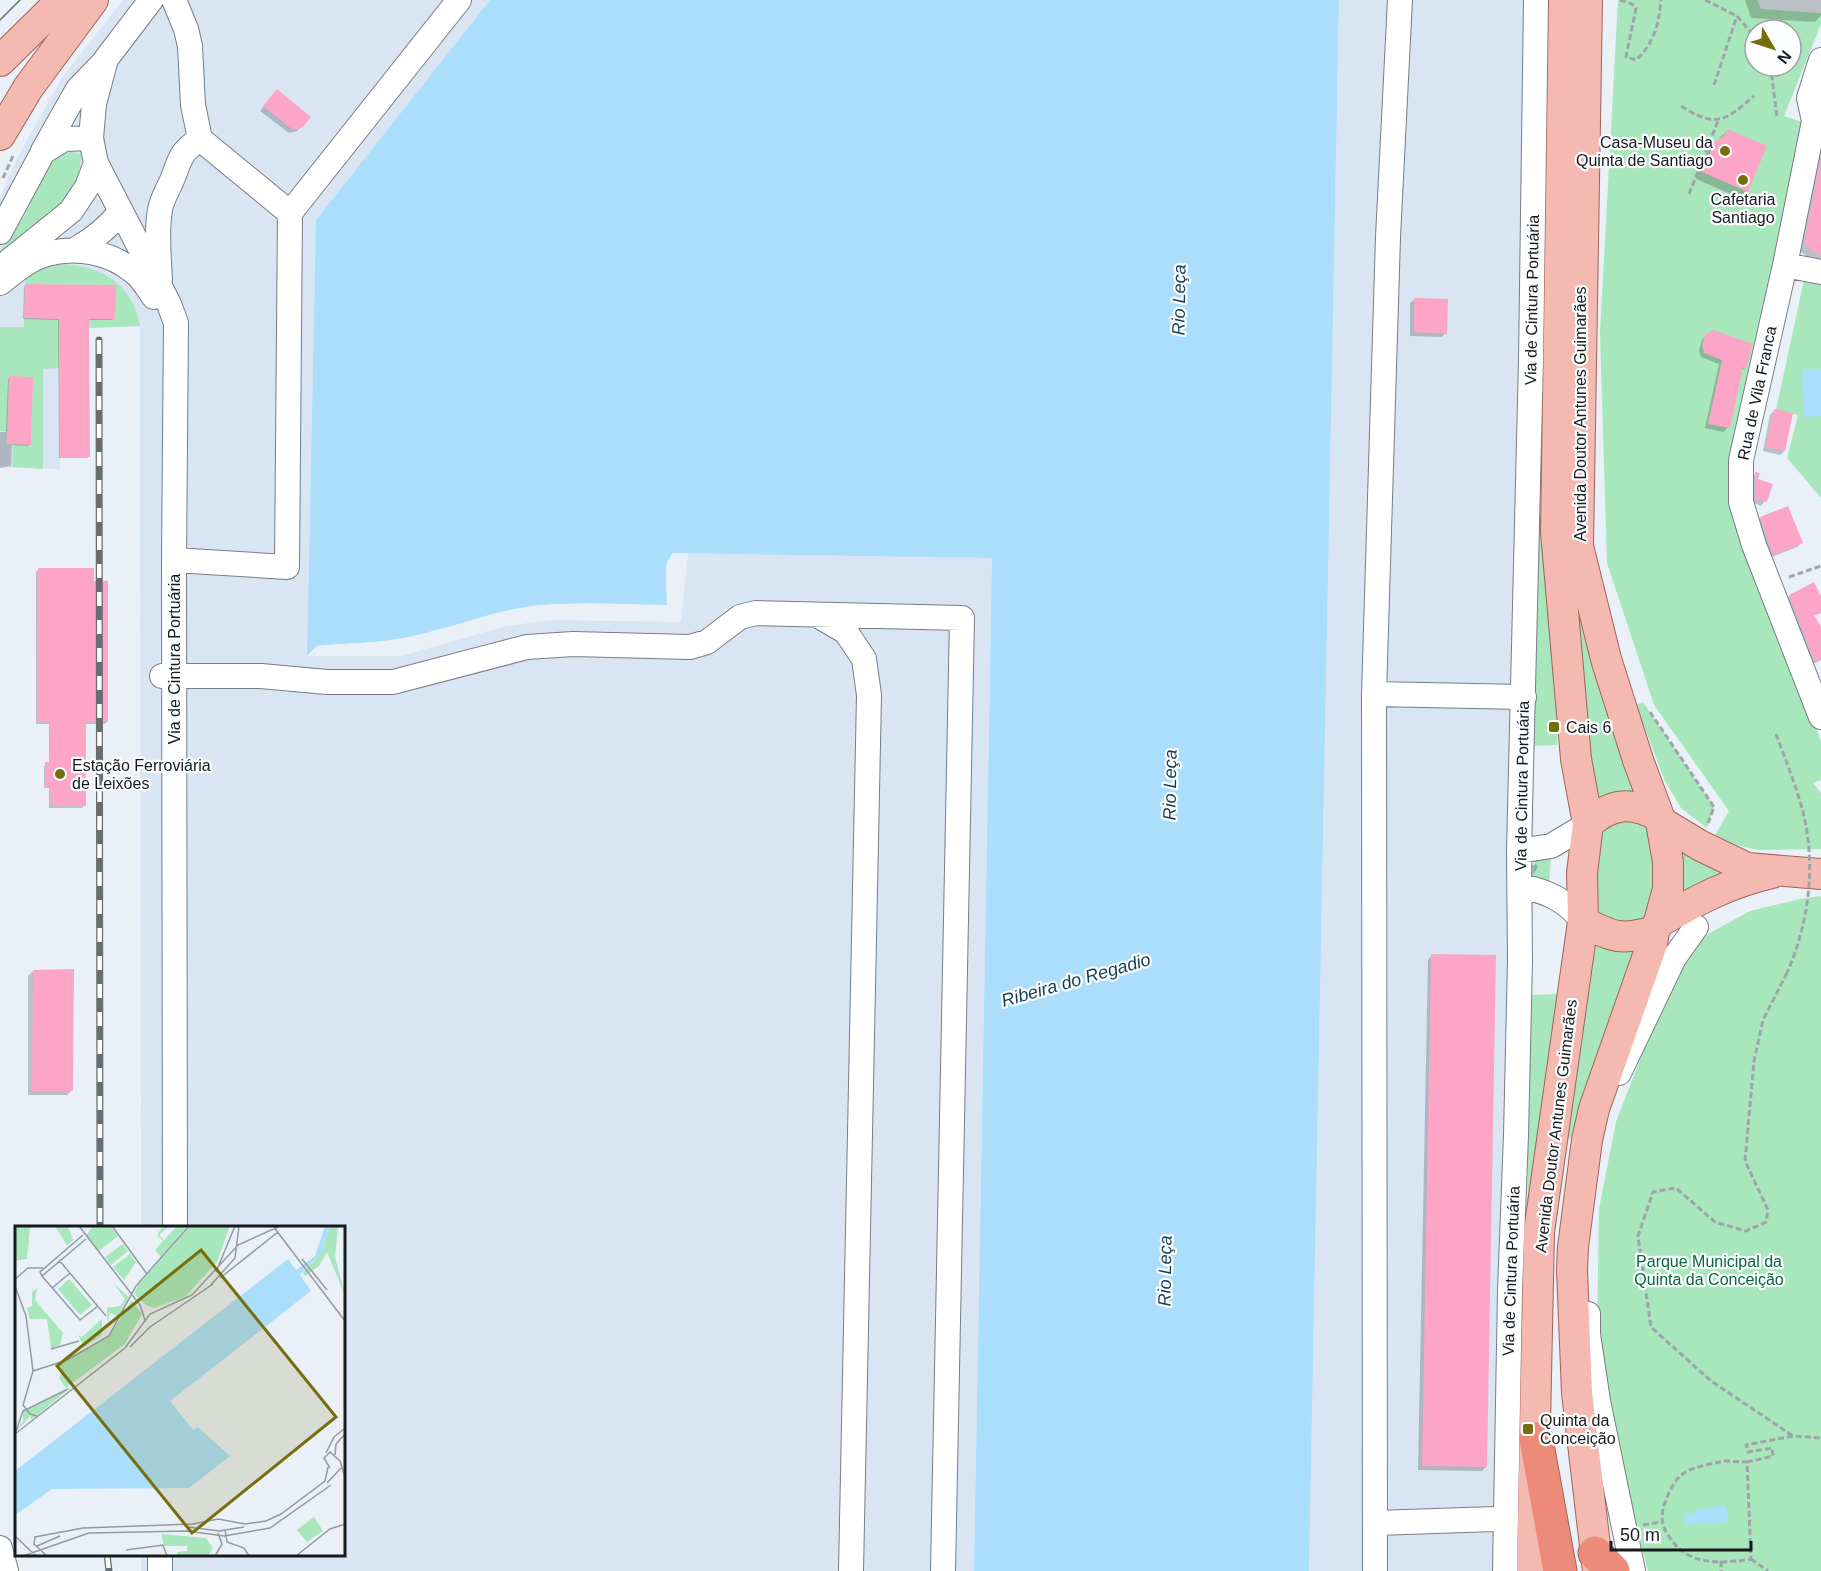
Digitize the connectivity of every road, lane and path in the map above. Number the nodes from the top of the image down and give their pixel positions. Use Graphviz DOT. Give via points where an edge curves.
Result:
graph roads {
  1 [pos="62,0"];
  2 [pos="93,0"];
  3 [pos="459,0"];
  4 [pos="1400,0"];
  5 [pos="1523,0"];
  6 [pos="1536,0"];
  7 [pos="1564,0"];
  8 [pos="1587,0"];
  9 [pos="1620,0"];
  10 [pos="1661,0"];
  11 [pos="1705,0"];
  12 [pos="148,4"];
  13 [pos="177,7"];
  14 [pos="1737,16"];
  15 [pos="1743,23"];
  16 [pos="106,59"];
  17 [pos="1821,60"];
  18 [pos="0,61"];
  19 [pos="1772,78"];
  20 [pos="1714,85"];
  21 [pos="1754,96"];
  22 [pos="1681,106"];
  23 [pos="1777,118"];
  24 [pos="1718,121"];
  25 [pos="0,135"];
  26 [pos="91,138"];
  27 [pos="200,139"];
  28 [pos="43,152"];
  29 [pos="96,163"];
  30 [pos="174,177"];
  31 [pos="1689,194"];
  32 [pos="72,212"];
  33 [pos="121,212"];
  34 [pos="290,213"];
  35 [pos="0,232"];
  36 [pos="76,249"];
  37 [pos="1785,265"];
  38 [pos="0,268"];
  39 [pos="1821,272"];
  40 [pos="0,283"];
  41 [pos="163,298"];
  42 [pos="174,560"];
  43 [pos="1821,566"];
  44 [pos="1770,584"];
  45 [pos="817,615"];
  46 [pos="168,676"];
  47 [pos="1374,694"];
  48 [pos="1516,697"];
  49 [pos="1650,712"];
  50 [pos="1821,717"];
  51 [pos="1776,734"];
  52 [pos="1660,819"];
  53 [pos="1588,824"];
  54 [pos="1701,846"];
  55 [pos="1520,851"];
  56 [pos="1781,872"];
  57 [pos="1821,874"];
  58 [pos="1520,886"];
  59 [pos="1583,922"];
  60 [pos="1656,927"];
  61 [pos="1696,927"];
  62 [pos="161,1226"];
  63 [pos="175,1226"];
  64 [pos="1793,1436"];
  65 [pos="1821,1438"];
  66 [pos="1536,1439"];
  67 [pos="1747,1462"];
  68 [pos="1495,1519"];
  69 [pos="1376,1523"];
  70 [pos="0,1548"];
  71 [pos="1751,1559"];
  72 [pos="1721,1561"];
  73 [pos="1602,1565"];
  74 [pos="6,1571"];
  75 [pos="851,1571"];
  76 [pos="943,1571"];
  77 [pos="1376,1571"];
  78 [pos="1494,1571"];
  79 [pos="1504,1571"];
  80 [pos="1532,1571"];
  81 [pos="1560,1571"];
  82 [pos="1633,1571"];
  83 [pos="1721,1571"];
  84 [pos="1768,1571"];
  1 -- 18 [label="main road"];
  2 -- 25 [label="main road" via="28,88"];
  3 -- 34 [label="street"];
  4 -- 47 [label="street" via="1388,237"];
  5 -- 48 [label="street, Via de Cintura Portuária"];
  6 -- 48 [label="street, Via de Cintura Portuária"];
  7 -- 53 [label="main road, Avenida Doutor Antunes Guimarães" via="1556,532 1576,759"];
  8 -- 52 [label="main road, Avenida Doutor Antunes Guimarães" via="1578,546 1606,659"];
  9 -- 10 [label="path" via="1636,8 1626,57 1636,60 1645,53 1659,26"];
  11 -- 14 [label="path"];
  12 -- 13 [label="street"];
  12 -- 16 [label="street, Via de Cintura Portuária"];
  13 -- 27 [label="street" via="190,46 193,105"];
  14 -- 15 [label="path"];
  14 -- 20 [label="path"];
  16 -- 26 [label="street, Via de Cintura Portuária" via="94,104"];
  16 -- 28 [label="street" via="78,89"];
  17 -- 37 [label="street, Rua de Vila Franca" via="1809,98 1814,121"];
  19 -- 23 [label="path"];
  21 -- 24 [label="path"];
  22 -- 24 [label="path"];
  24 -- 31 [label="path"];
  26 -- 28 [label="street" via="64,139"];
  26 -- 29 [label="street, Via de Cintura Portuária"];
  27 -- 30 [label="street" via="178,160"];
  27 -- 34 [label="street"];
  28 -- 35 [label="street"];
  29 -- 32 [label="street"];
  29 -- 33 [label="street, Via de Cintura Portuária"];
  30 -- 41 [label="street"];
  30 -- 41 [label="street" via="159,211"];
  32 -- 33 [label="street" via="96,208"];
  32 -- 38 [label="street"];
  33 -- 36 [label="street" via="103,232"];
  33 -- 41 [label="street, Via de Cintura Portuária"];
  34 -- 42 [label="street" via="287,567"];
  36 -- 40 [label="street" via="45,254"];
  36 -- 41 [label="street" via="109,256 135,272"];
  37 -- 39 [label="street"];
  37 -- 44 [label="street, Rua de Vila Franca" via="1741,459 1741,502"];
  41 -- 42 [label="street, Via de Cintura Portuária"];
  41 -- 46 [label="street, Via de Cintura Portuária"];
  42 -- 46 [label="street, Via de Cintura Portuária"];
  43 -- 44 [label="path"];
  44 -- 50 [label="street, Rua de Vila Franca"];
  45 -- 46 [label="street" via="740,617 707,642 690,646 527,647 393,682"];
  45 -- 75 [label="street" via="846,632 864,659 870,695"];
  45 -- 76 [label="street" via="962,618"];
  46 -- 62 [label="street, Via de Cintura Portuária"];
  46 -- 63 [label="street, Via de Cintura Portuária"];
  47 -- 48 [label="street"];
  47 -- 69 [label="street"];
  48 -- 55 [label="street, Via de Cintura Portuária"];
  48 -- 68 [label="street, Via de Cintura Portuária"];
  49 -- 54 [label="path" via="1714,807"];
  51 -- 64 [label="path, bridge" via="1804,818 1809,885 1799,946 1763,1020 1754,1061 1745,1161 1768,1210 1766,1222 1746,1231 1715,1222 1676,1188 1653,1192 1638,1236 1651,1327 1711,1381"];
  52 -- 53 [label="main road" via="1646,808 1621,806 1608,809"];
  52 -- 54 [label="main road"];
  52 -- 60 [label="main road, Avenida Doutor Antunes Guimarães" via="1668,862 1668,889"];
  53 -- 55 [label="street" via="1551,846"];
  53 -- 59 [label="main road, Avenida Doutor Antunes Guimarães" via="1582,873"];
  54 -- 56 [label="main road" via="1747,868"];
  55 -- 58 [label="street, Via de Cintura Portuária"];
  56 -- 57 [label="main road"];
  56 -- 60 [label="main road" via="1734,884 1698,899"];
  58 -- 59 [label="street" via="1552,895 1573,908"];
  58 -- 79 [label="street, Via de Cintura Portuária"];
  59 -- 60 [label="main road" via="1613,936 1628,938"];
  59 -- 66 [label="main road, Avenida Doutor Antunes Guimarães" via="1539,1232"];
  60 -- 73 [label="main road, Avenida Doutor Antunes Guimarães" via="1590,1125 1573,1247 1577,1393"];
  61 -- 82 [label="street" via="1669,969 1616,1081 1594,1156 1586,1233 1588,1334"];
  64 -- 65 [label="path"];
  64 -- 67 [label="path" via="1746,1444 1748,1452 1772,1448 1773,1456"];
  66 -- 80 [label="main road, Avenida Doutor Antunes Guimarães"];
  66 -- 81 [label="highway"];
  67 -- 71 [label="path"];
  67 -- 72 [label="path" via="1724,1461 1683,1474 1670,1490 1664,1507 1661,1521 1674,1545 1698,1560"];
  68 -- 69 [label="street"];
  68 -- 78 [label="street, Via de Cintura Portuária"];
  69 -- 77 [label="street"];
  70 -- 74 [label="street"];
  71 -- 72 [label="path"];
  71 -- 84 [label="path"];
  72 -- 83 [label="path"];
}
